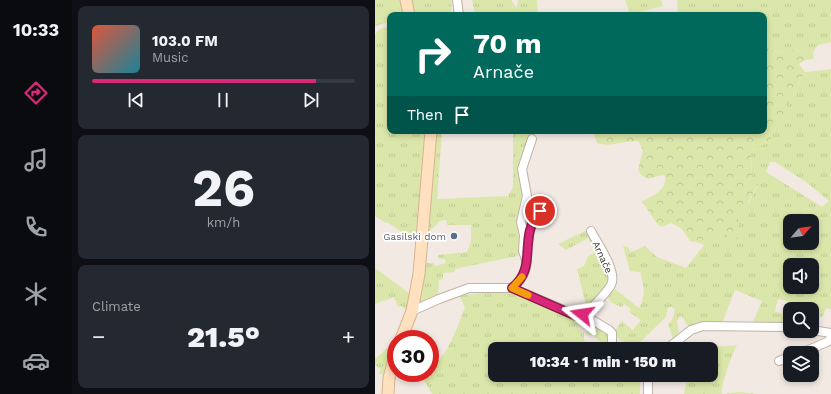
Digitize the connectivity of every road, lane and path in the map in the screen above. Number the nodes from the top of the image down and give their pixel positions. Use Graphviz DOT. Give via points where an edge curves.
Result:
graph roads {
  1 [pos="406,0"];
  2 [pos="457,0"];
  3 [pos="408,12"];
  4 [pos="459,12"];
  5 [pos="431,134"];
  6 [pos="532,139"];
  7 [pos="540,211"];
  8 [pos="591,231"];
  9 [pos="527,262"];
  10 [pos="512,288"];
  11 [pos="412,311"];
  12 [pos="582,314"];
  13 [pos="783,327"];
  14 [pos="405,330"];
  15 [pos="819,331"];
  16 [pos="831,333"];
  17 [pos="831,338"];
  18 [pos="612,341"];
  19 [pos="676,342"];
  20 [pos="818,346"];
  21 [pos="783,360"];
  22 [pos="779,361"];
  23 [pos="389,382"];
  24 [pos="648,382"];
  25 [pos="388,394"];
  26 [pos="648,394"];
  1 -- 3 [label="street"];
  2 -- 4 [label="street"];
  5 -- 11 [label="street" via="420,259"];
  6 -- 9 [label="street" via="523,169 527,196 521,222 524,235 523,251"];
  7 -- 9 [label="street" via="530,227"];
  8 -- 12 [label="street, Arnače" via="605,255 613,278 611,285 586,314"];
  9 -- 10 [label="street" via="527,270"];
  10 -- 11 [label="street" via="469,288"];
  10 -- 12 [label="street" via="576,316"];
  11 -- 14 [label="street"];
  12 -- 18 [label="street" via="609,330 612,333"];
  13 -- 19 [label="street" via="703,326 691,330"];
  15 -- 16 [label="street"];
  17 -- 20 [label="street"];
  21 -- 22 [label="street"];
  23 -- 25 [label="street"];
  24 -- 26 [label="street"];
}
